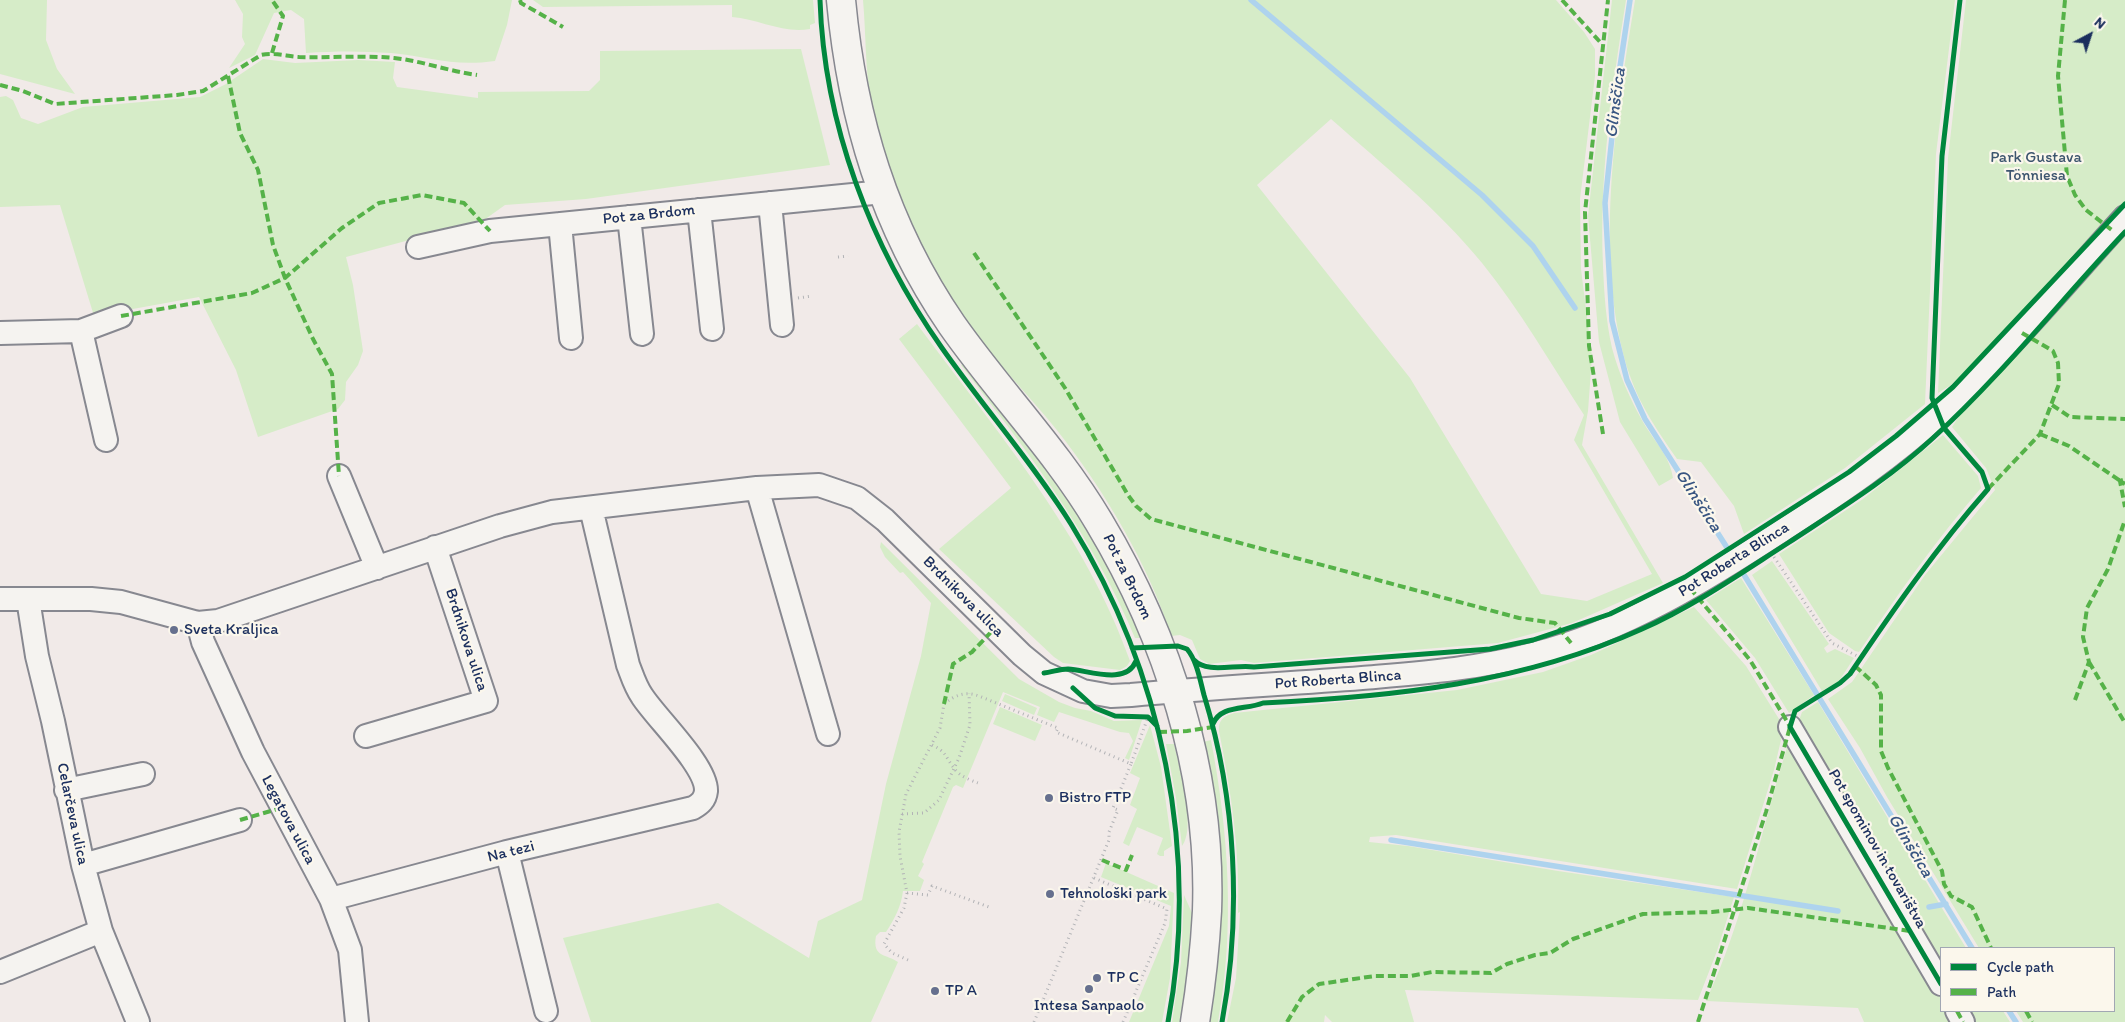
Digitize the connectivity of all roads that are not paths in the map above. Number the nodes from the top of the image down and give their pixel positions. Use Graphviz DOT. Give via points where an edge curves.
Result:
graph roads {
  1 [pos="841,0"];
  2 [pos="882,192"];
  3 [pos="770,203"];
  4 [pos="699,210"];
  5 [pos="629,216"];
  6 [pos="2125,217"];
  7 [pos="560,224"];
  8 [pos="418,247"];
  9 [pos="121,316"];
  10 [pos="782,325"];
  11 [pos="712,329"];
  12 [pos="82,331"];
  13 [pos="0,333"];
  14 [pos="642,334"];
  15 [pos="571,338"];
  16 [pos="106,440"];
  17 [pos="339,476"];
  18 [pos="757,488"];
  19 [pos="591,508"];
  20 [pos="435,547"];
  21 [pos="378,568"];
  22 [pos="0,599"];
  23 [pos="28,599"];
  24 [pos="198,623"];
  25 [pos="1176,691"];
  26 [pos="1790,726"];
  27 [pos="828,734"];
  28 [pos="366,736"];
  29 [pos="143,774"];
  30 [pos="66,790"];
  31 [pos="240,820"];
  32 [pos="507,852"];
  33 [pos="83,866"];
  34 [pos="330,899"];
  35 [pos="101,931"];
  36 [pos="0,972"];
  37 [pos="1940,982"];
  38 [pos="546,1011"];
  39 [pos="138,1022"];
  40 [pos="357,1022"];
  41 [pos="1195,1022"];
  1 -- 2 [label="main road, Pot za Brdom" via="859,121"];
  2 -- 3 [label="street, Pot za Brdom"];
  2 -- 25 [label="main road, Pot za Brdom" via="919,270 951,324 1047,444 1099,521 1135,588"];
  3 -- 4 [label="street, Pot za Brdom"];
  3 -- 10 [label="street"];
  4 -- 5 [label="street, Pot za Brdom"];
  4 -- 11 [label="street"];
  5 -- 7 [label="street, Pot za Brdom"];
  5 -- 14 [label="street"];
  6 -- 25 [label="street, Pot Roberta Blinca" via="2022,333 1939,416 1895,453 1723,569 1662,604 1571,643 1477,666"];
  7 -- 8 [label="street, Pot za Brdom" via="490,231"];
  7 -- 15 [label="street"];
  9 -- 12 [label="street"];
  12 -- 13 [label="street"];
  12 -- 16 [label="street"];
  17 -- 21 [label="street"];
  18 -- 19 [label="street, Brdnikova ulica"];
  18 -- 25 [label="street, Brdnikova ulica" via="819,485 857,498 885,520 1030,662 1062,683 1111,696"];
  18 -- 27 [label="street"];
  19 -- 20 [label="street, Brdnikova ulica" via="552,512"];
  19 -- 32 [label="street, Na tezi" via="634,682 704,780 705,797 693,808"];
  20 -- 21 [label="street, Brdnikova ulica"];
  20 -- 28 [label="street, Brdnikova ulica" via="486,701"];
  21 -- 24 [label="street, Brdnikova ulica" via="218,620"];
  22 -- 23 [label="street, Brdnikova ulica"];
  23 -- 24 [label="street, Brdnikova ulica" via="121,602"];
  23 -- 30 [label="street, Celarčeva ulica"];
  24 -- 34 [label="street, Legatova ulica" via="203,642 253,752"];
  25 -- 41 [label="main road, Pot za Brdom" via="1195,773 1206,870 1203,969"];
  26 -- 37 [label="street, Pot spominov in tovarištva"];
  29 -- 30 [label="street"];
  30 -- 33 [label="street, Celarčeva ulica"];
  31 -- 33 [label="street"];
  32 -- 34 [label="street, Na tezi"];
  32 -- 38 [label="street"];
  33 -- 35 [label="street, Celarčeva ulica"];
  34 -- 40 [label="street, Legatova ulica" via="350,950"];
  35 -- 36 [label="street"];
  35 -- 39 [label="street, Celarčeva ulica"];
}
